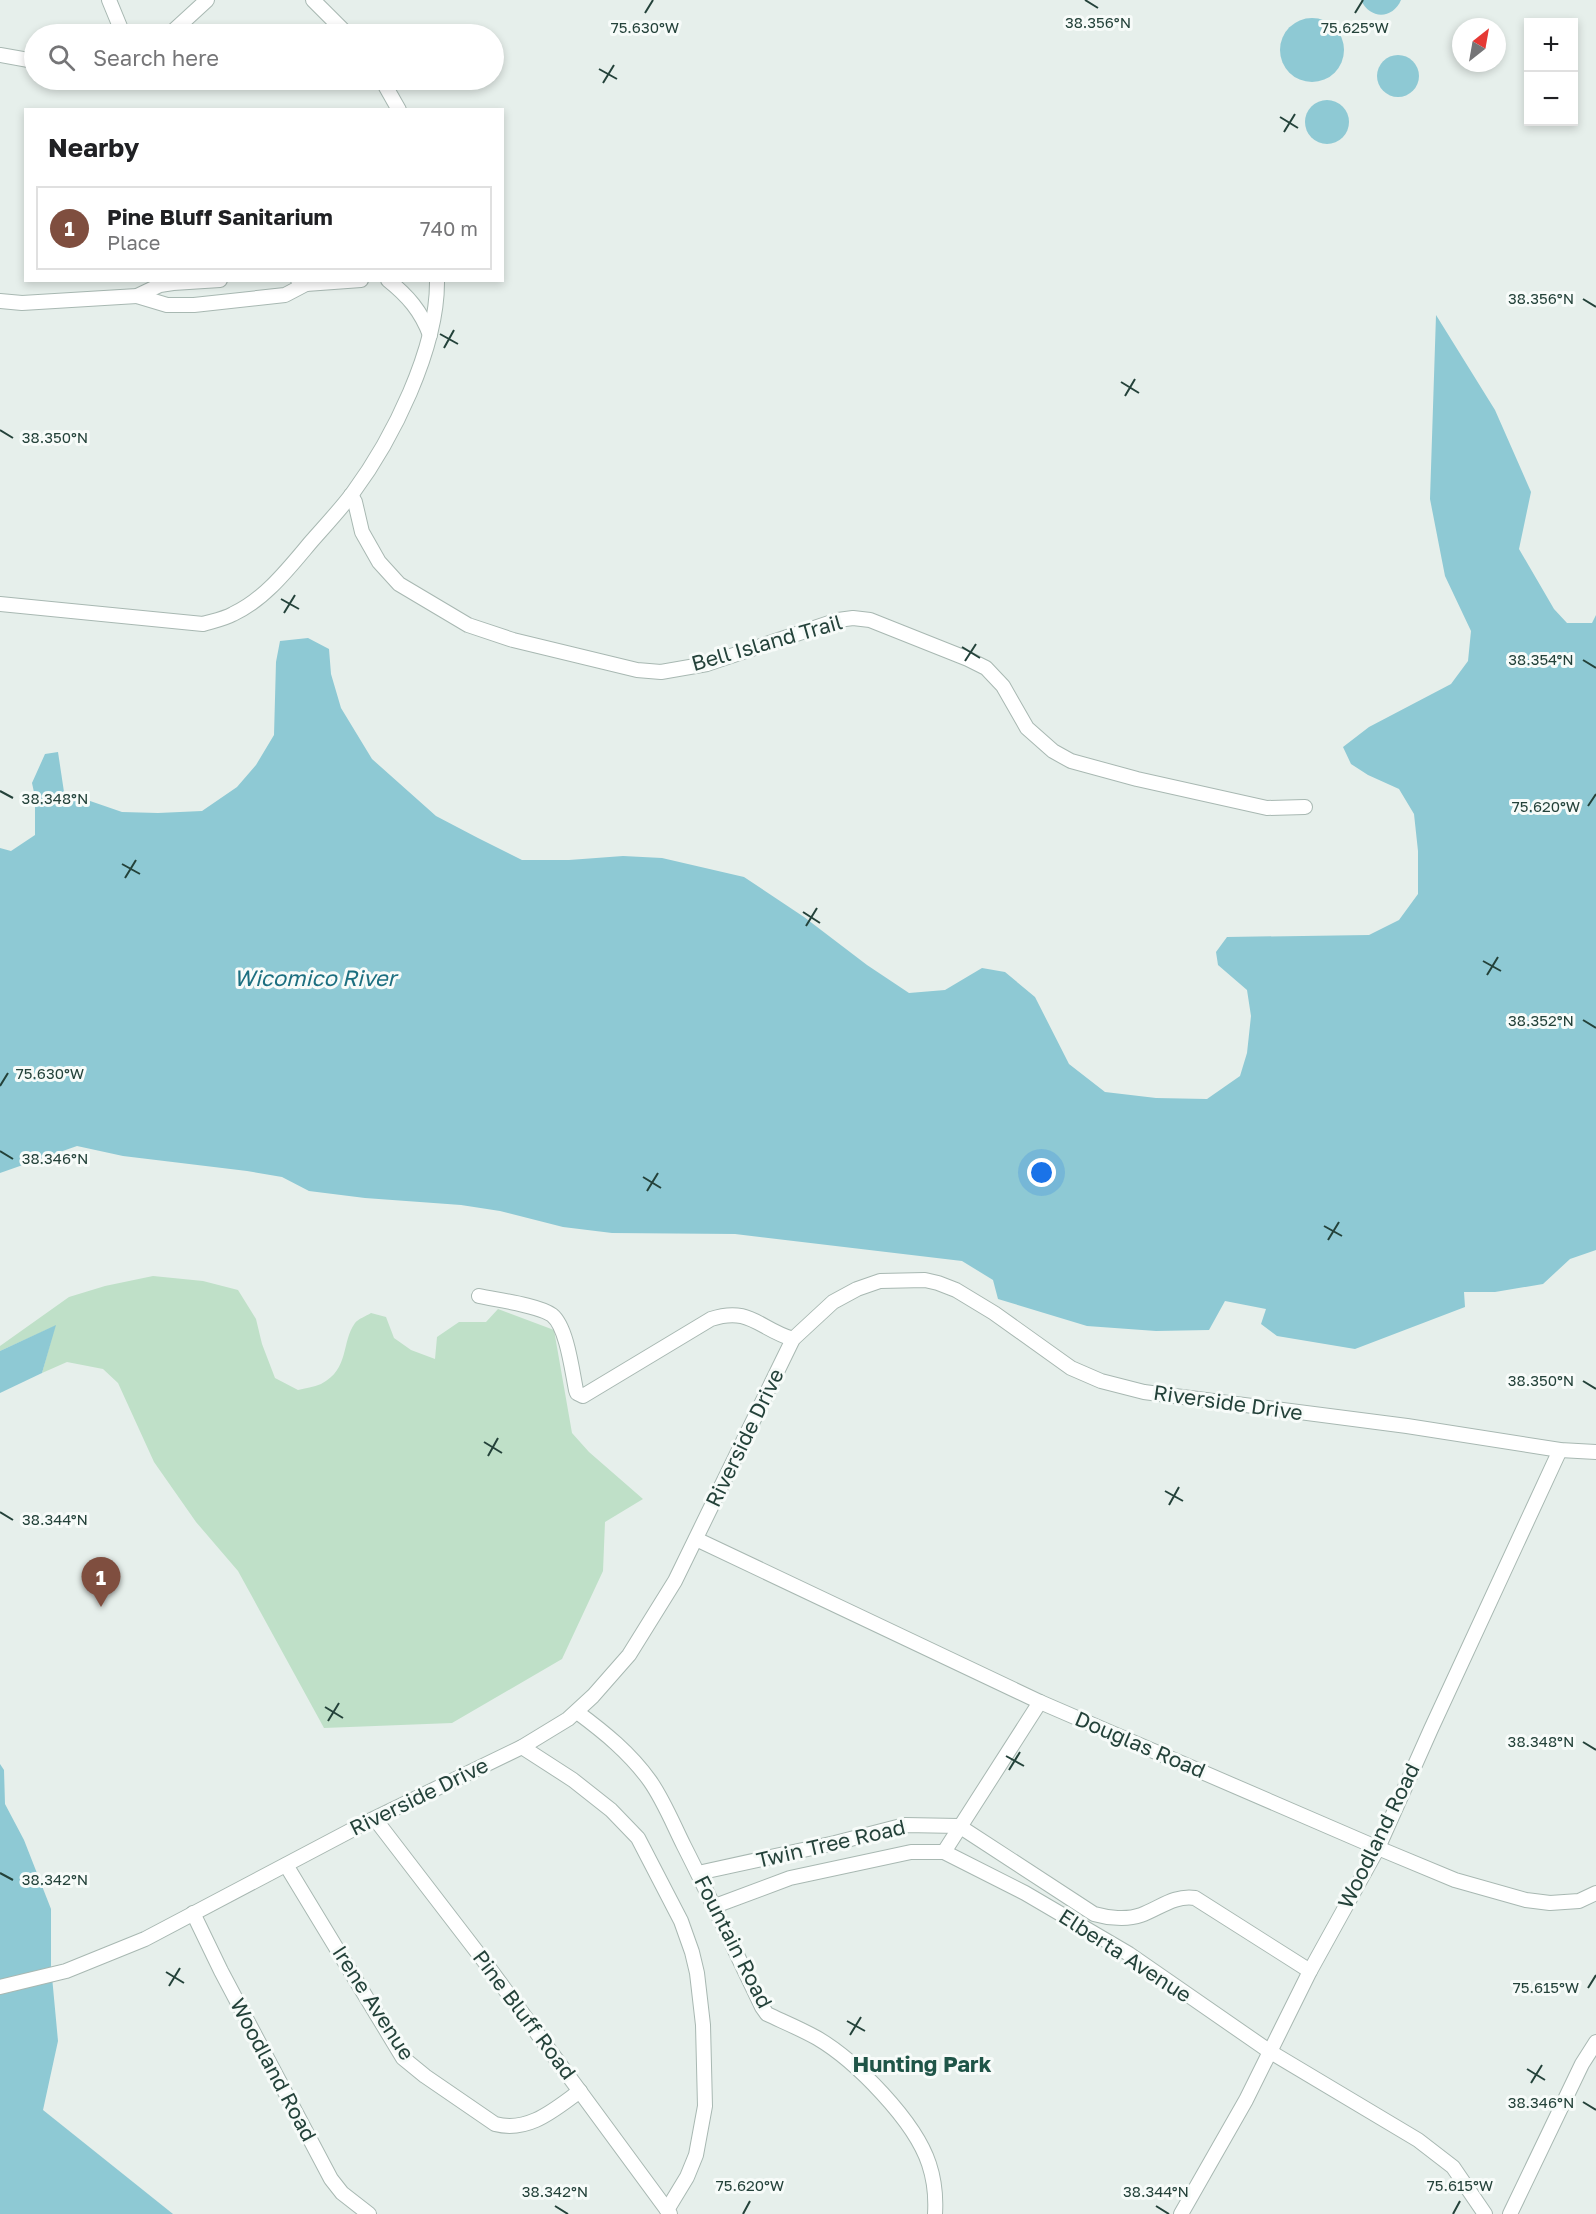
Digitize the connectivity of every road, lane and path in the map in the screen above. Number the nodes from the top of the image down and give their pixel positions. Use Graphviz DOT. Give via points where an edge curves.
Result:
graph roads {
  1 [pos="109,0"];
  2 [pos="207,0"];
  3 [pos="313,0"];
  4 [pos="119,24"];
  5 [pos="181,24"];
  6 [pos="336,24"];
  7 [pos="0,55"];
  8 [pos="24,59"];
  9 [pos="388,90"];
  10 [pos="398,108"];
  11 [pos="188,282"];
  12 [pos="302,282"];
  13 [pos="391,282"];
  14 [pos="437,282"];
  15 [pos="137,296"];
  16 [pos="0,301"];
  17 [pos="431,337"];
  18 [pos="351,495"];
  19 [pos="0,604"];
  20 [pos="1305,807"];
  21 [pos="480,1296"];
  22 [pos="793,1339"];
  23 [pos="1560,1450"];
  24 [pos="1596,1452"];
  25 [pos="696,1539"];
  26 [pos="1040,1702"];
  27 [pos="577,1712"];
  28 [pos="522,1747"];
  29 [pos="375,1820"];
  30 [pos="959,1826"];
  31 [pos="1378,1848"];
  32 [pos="944,1852"];
  33 [pos="286,1865"];
  34 [pos="698,1873"];
  35 [pos="1596,1893"];
  36 [pos="714,1906"];
  37 [pos="193,1913"];
  38 [pos="1310,1971"];
  39 [pos="0,1987"];
  40 [pos="1596,2042"];
  41 [pos="1269,2051"];
  42 [pos="580,2091"];
  43 [pos="668,2212"];
  44 [pos="369,2214"];
  45 [pos="935,2214"];
  46 [pos="1181,2214"];
  47 [pos="1485,2214"];
  48 [pos="1510,2214"];
  1 -- 4 [label="street"];
  2 -- 5 [label="street"];
  3 -- 6 [label="street"];
  7 -- 8 [label="street"];
  9 -- 10 [label="street"];
  11 -- 15 [label="street" via="160,285"];
  12 -- 15 [label="street" via="285,295 194,305 166,304"];
  13 -- 17 [label="street" via="406,294 424,318"];
  14 -- 17 [label="street"];
  15 -- 16 [label="street"];
  17 -- 18 [label="street" via="408,396"];
  18 -- 19 [label="street" via="269,587 235,614 203,624"];
  18 -- 20 [label="street, Bell Island Trail" via="362,532 379,562 399,584 468,625 513,640 637,670 661,672 707,664 838,620 870,620 986,669 1003,686 1027,728 1071,761 1267,807"];
  21 -- 22 [label="street" via="551,1315 563,1331 580,1395 725,1314 739,1314"];
  22 -- 23 [label="street, Riverside Drive" via="833,1302 857,1289 880,1281 925,1280 956,1290 994,1312 1071,1368 1101,1382 1144,1392"];
  22 -- 25 [label="street, Riverside Drive"];
  23 -- 24 [label="street, Riverside Drive"];
  23 -- 31 [label="street, Woodland Road"];
  25 -- 26 [label="street, Douglas Road"];
  25 -- 27 [label="street, Riverside Drive" via="629,1655"];
  26 -- 30 [label="street"];
  26 -- 31 [label="street, Douglas Road"];
  27 -- 28 [label="street, Riverside Drive"];
  27 -- 34 [label="street, Fountain Road" via="622,1749 650,1782"];
  28 -- 29 [label="street, Riverside Drive"];
  28 -- 43 [label="street" via="573,1780 638,1838 681,1921 692,1952 703,2025 705,2106 696,2155"];
  29 -- 33 [label="street, Riverside Drive"];
  29 -- 42 [label="street, Pine Bluff Road"];
  30 -- 32 [label="street"];
  30 -- 34 [label="street, Twin Tree Road" via="905,1825"];
  30 -- 38 [label="street" via="1094,1914 1133,1917 1183,1897 1195,1898"];
  31 -- 35 [label="street, Douglas Road" via="1455,1880 1526,1900 1565,1904"];
  31 -- 38 [label="street, Woodland Road"];
  32 -- 36 [label="street, Elberta Avenue" via="911,1852 790,1878"];
  32 -- 41 [label="street, Elberta Avenue" via="1025,1893 1129,1954"];
  33 -- 37 [label="street, Riverside Drive"];
  33 -- 42 [label="street, Irene Avenue" via="403,2058 425,2076 495,2124 504,2126 541,2119"];
  34 -- 36 [label="street, Fountain Road"];
  36 -- 45 [label="street, Fountain Road" via="767,2014 818,2039 860,2070 908,2126 928,2163"];
  37 -- 39 [label="street, Riverside Drive" via="128,1947 66,1971"];
  37 -- 44 [label="street, Woodland Road" via="331,2179"];
  38 -- 41 [label="street, Woodland Road"];
  40 -- 48 [label="street"];
  41 -- 46 [label="street, Woodland Road"];
  41 -- 47 [label="street, Elberta Avenue" via="1433,2151 1453,2168"];
  42 -- 43 [label="street, Pine Bluff Road"];
}
